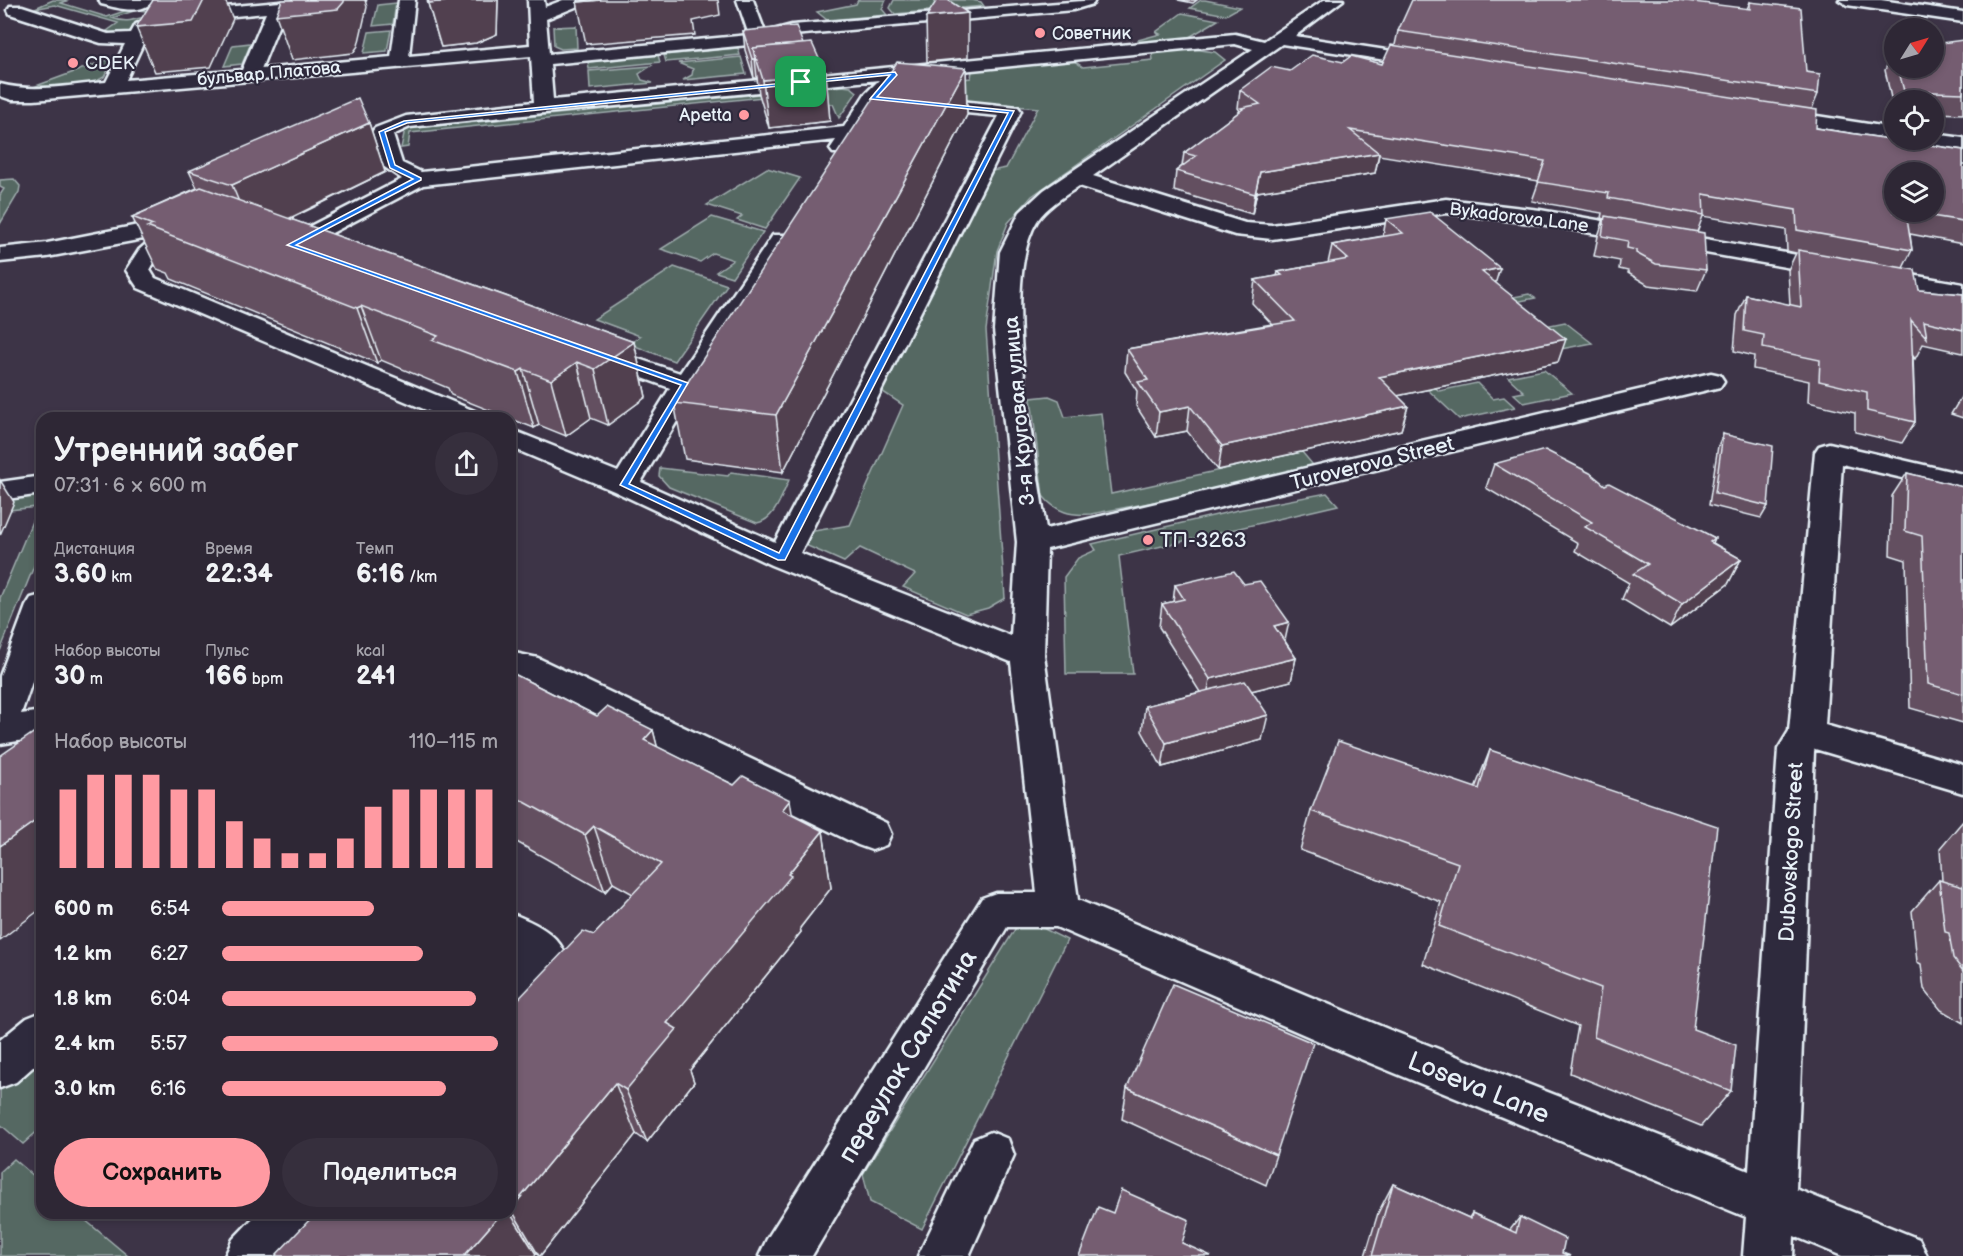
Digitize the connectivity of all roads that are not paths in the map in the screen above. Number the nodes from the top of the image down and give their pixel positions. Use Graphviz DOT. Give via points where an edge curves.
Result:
graph roads {
  1 [pos="36,0"];
  2 [pos="107,0"];
  3 [pos="146,0"];
  4 [pos="357,0"];
  5 [pos="407,0"];
  6 [pos="577,0"];
  7 [pos="745,0"];
  8 [pos="1087,0"];
  9 [pos="1335,0"];
  10 [pos="1847,0"];
  11 [pos="277,7"];
  12 [pos="536,8"];
  13 [pos="8,13"];
  14 [pos="1963,17"];
  15 [pos="777,34"];
  16 [pos="137,38"];
  17 [pos="759,39"];
  18 [pos="1275,43"];
  19 [pos="538,55"];
  20 [pos="399,62"];
  21 [pos="1446,64"];
  22 [pos="895,73"];
  23 [pos="249,75"];
  24 [pos="801,82"];
  25 [pos="113,87"];
  26 [pos="0,90"];
  27 [pos="872,98"];
  28 [pos="544,107"];
  29 [pos="1758,112"];
  30 [pos="382,132"];
  31 [pos="852,132"];
  32 [pos="1884,132"];
  33 [pos="360,141"];
  34 [pos="1944,141"];
  35 [pos="1963,144"];
  36 [pos="826,171"];
  37 [pos="418,179"];
  38 [pos="1079,179"];
  39 [pos="200,214"];
  40 [pos="794,219"];
  41 [pos="177,226"];
  42 [pos="0,255"];
  43 [pos="324,257"];
  44 [pos="1963,291"];
  45 [pos="578,346"];
  46 [pos="1711,381"];
  47 [pos="686,384"];
  48 [pos="453,412"];
  49 [pos="516,440"];
  50 [pos="1963,483"];
  51 [pos="624,485"];
  52 [pos="36,486"];
  53 [pos="0,491"];
  54 [pos="1032,542"];
  55 [pos="782,558"];
  56 [pos="36,623"];
  57 [pos="1027,655"];
  58 [pos="516,664"];
  59 [pos="0,724"];
  60 [pos="36,725"];
  61 [pos="0,731"];
  62 [pos="1807,733"];
  63 [pos="1963,779"];
  64 [pos="872,834"];
  65 [pos="1059,910"];
  66 [pos="516,935"];
  67 [pos="516,979"];
  68 [pos="36,1037"];
  69 [pos="0,1067"];
  70 [pos="991,1155"];
  71 [pos="1772,1204"];
  72 [pos="286,1219"];
  73 [pos="250,1256"];
  74 [pos="784,1256"];
  75 [pos="943,1256"];
  76 [pos="1768,1256"];
  77 [pos="1902,1256"];
  1 -- 13 [label="street"];
  2 -- 3 [label="street" via="128,6"];
  4 -- 11 [label="street"];
  5 -- 20 [label="street"];
  6 -- 12 [label="street"];
  7 -- 17 [label="street"];
  8 -- 15 [label="street, бульвар Платова" via="1072,5"];
  9 -- 18 [label="street, 3-я Круговая улица"];
  10 -- 14 [label="street"];
  11 -- 16 [label="street" via="168,16 149,22"];
  11 -- 23 [label="street"];
  12 -- 19 [label="street"];
  13 -- 16 [label="street" via="107,39"];
  15 -- 17 [label="street, бульвар Платова"];
  15 -- 24 [label="street"];
  16 -- 25 [label="street"];
  17 -- 19 [label="street, бульвар Платова"];
  18 -- 21 [label="street"];
  18 -- 22 [label="street" via="1235,39"];
  18 -- 38 [label="street, 3-я Круговая улица"];
  19 -- 20 [label="street, бульвар Платова"];
  19 -- 28 [label="street"];
  20 -- 23 [label="street, бульвар Платова"];
  22 -- 24 [label="street"];
  22 -- 27 [label="street"];
  23 -- 25 [label="street, бульвар Платова"];
  24 -- 28 [label="street" via="770,79"];
  25 -- 26 [label="street, бульвар Платова" via="23,94"];
  27 -- 31 [label="street"];
  27 -- 55 [label="street" via="1011,111"];
  28 -- 30 [label="street" via="406,122"];
  29 -- 32 [label="street"];
  30 -- 33 [label="street"];
  30 -- 37 [label="street" via="393,166"];
  31 -- 36 [label="street"];
  31 -- 37 [label="street"];
  34 -- 35 [label="street"];
  37 -- 43 [label="street" via="291,245"];
  38 -- 44 [label="street, Bykadorova Lane" via="1243,230 1272,232 1446,206 1552,219"];
  38 -- 54 [label="street, 3-я Круговая улица" via="1052,195 1028,218 1012,252 1007,330"];
  39 -- 41 [label="street"];
  40 -- 47 [label="street"];
  41 -- 42 [label="street"];
  41 -- 48 [label="street" via="147,255 138,270 146,283"];
  45 -- 47 [label="street"];
  46 -- 54 [label="street, Turoverova Street"];
  47 -- 51 [label="street"];
  49 -- 51 [label="street"];
  50 -- 62 [label="street, Dubovskogo Street" via="1830,452"];
  51 -- 55 [label="street"];
  52 -- 53 [label="street"];
  54 -- 57 [label="street, 3-я Круговая улица"];
  55 -- 57 [label="street"];
  56 -- 59 [label="street"];
  57 -- 65 [label="street, 3-я Круговая улица"];
  58 -- 64 [label="street"];
  60 -- 61 [label="street"];
  62 -- 63 [label="street"];
  62 -- 71 [label="street, Dubovskogo Street" via="1796,749"];
  65 -- 71 [label="street, Loseva Lane" via="1374,1044"];
  65 -- 74 [label="street, переулок Салютина" via="996,910"];
  66 -- 67 [label="street" via="543,951"];
  68 -- 69 [label="street"];
  70 -- 75 [label="street"];
  71 -- 76 [label="street, Dubovskogo Street"];
  71 -- 77 [label="street, Loseva Lane"];
  72 -- 73 [label="street"];
}
